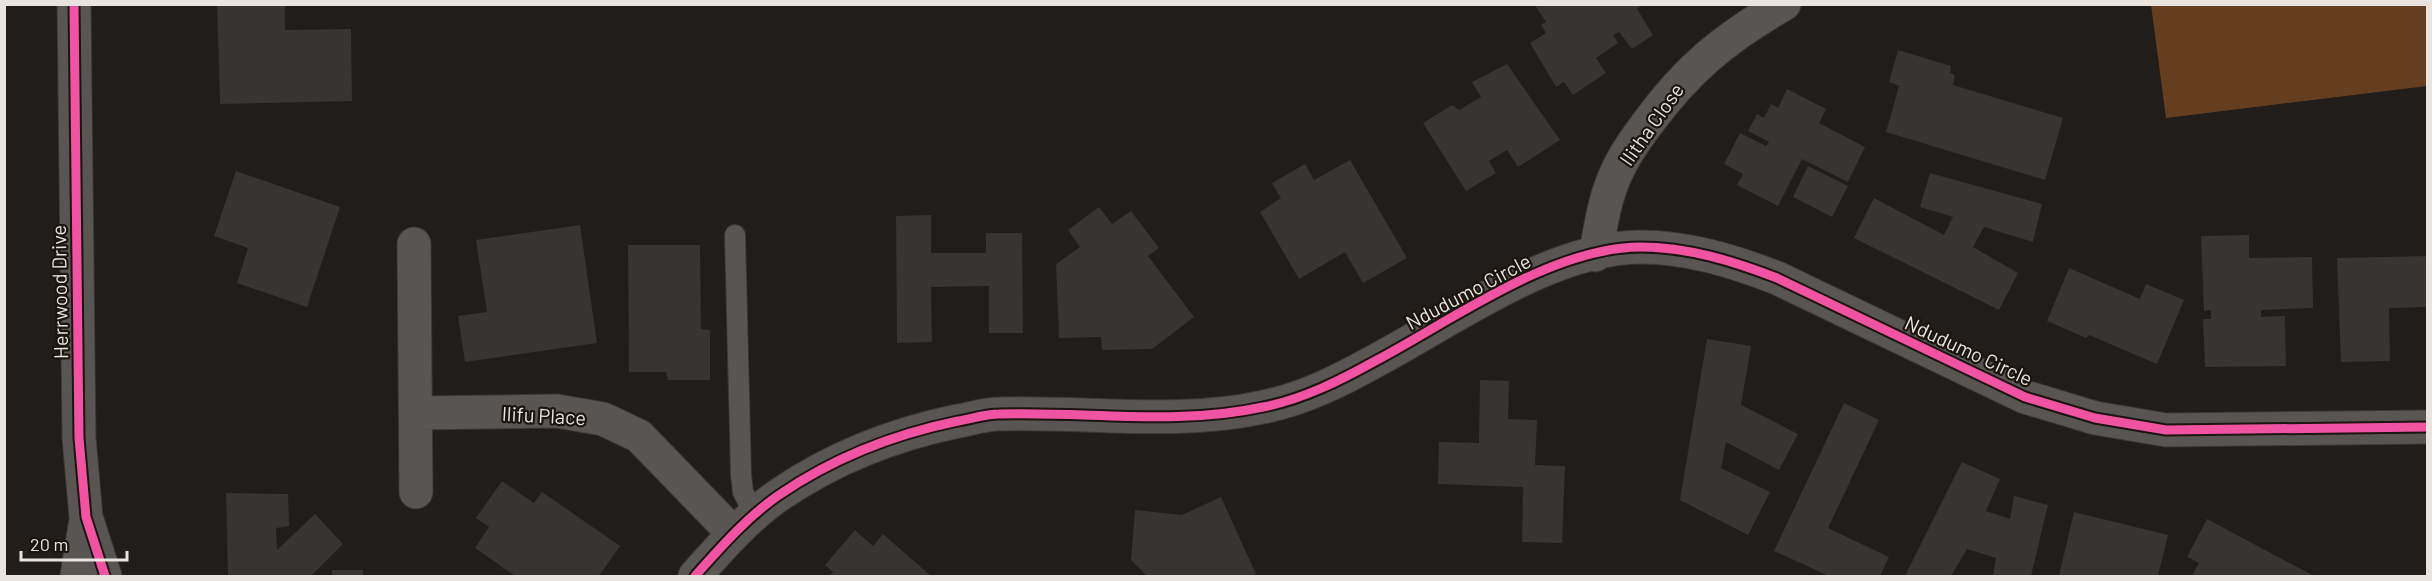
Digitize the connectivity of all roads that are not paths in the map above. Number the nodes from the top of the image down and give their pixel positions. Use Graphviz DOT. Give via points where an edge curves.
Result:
graph roads {
  1 [pos="74,4"];
  2 [pos="1784,4"];
  3 [pos="735,235"];
  4 [pos="414,244"];
  5 [pos="1595,255"];
  6 [pos="417,413"];
  7 [pos="2427,427"];
  8 [pos="416,492"];
  9 [pos="86,517"];
  10 [pos="744,524"];
  11 [pos="77,576"];
  12 [pos="105,576"];
  13 [pos="695,576"];
  1 -- 9 [label="street, Herrwood Drive" via="79,426"];
  2 -- 5 [label="street, Ilitha Close" via="1745,27 1674,87 1626,152 1609,192"];
  3 -- 10 [label="lane"];
  4 -- 6 [label="street"];
  5 -- 7 [label="street, Ndudumo Circle" via="1638,247 1687,251 1735,261 2025,397 2095,418 2166,430"];
  5 -- 10 [label="street, Ndudumo Circle" via="1530,275 1330,385 1264,407 1196,416 995,414 931,427 846,457 779,495"];
  6 -- 8 [label="street"];
  6 -- 10 [label="street, Ilifu Place" via="557,411 603,418 639,436"];
  9 -- 11 [label="street, Herrwood Drive"];
  9 -- 12 [label="street, Herrwood Drive"];
  10 -- 13 [label="street, Ndudumo Circle"];
}
